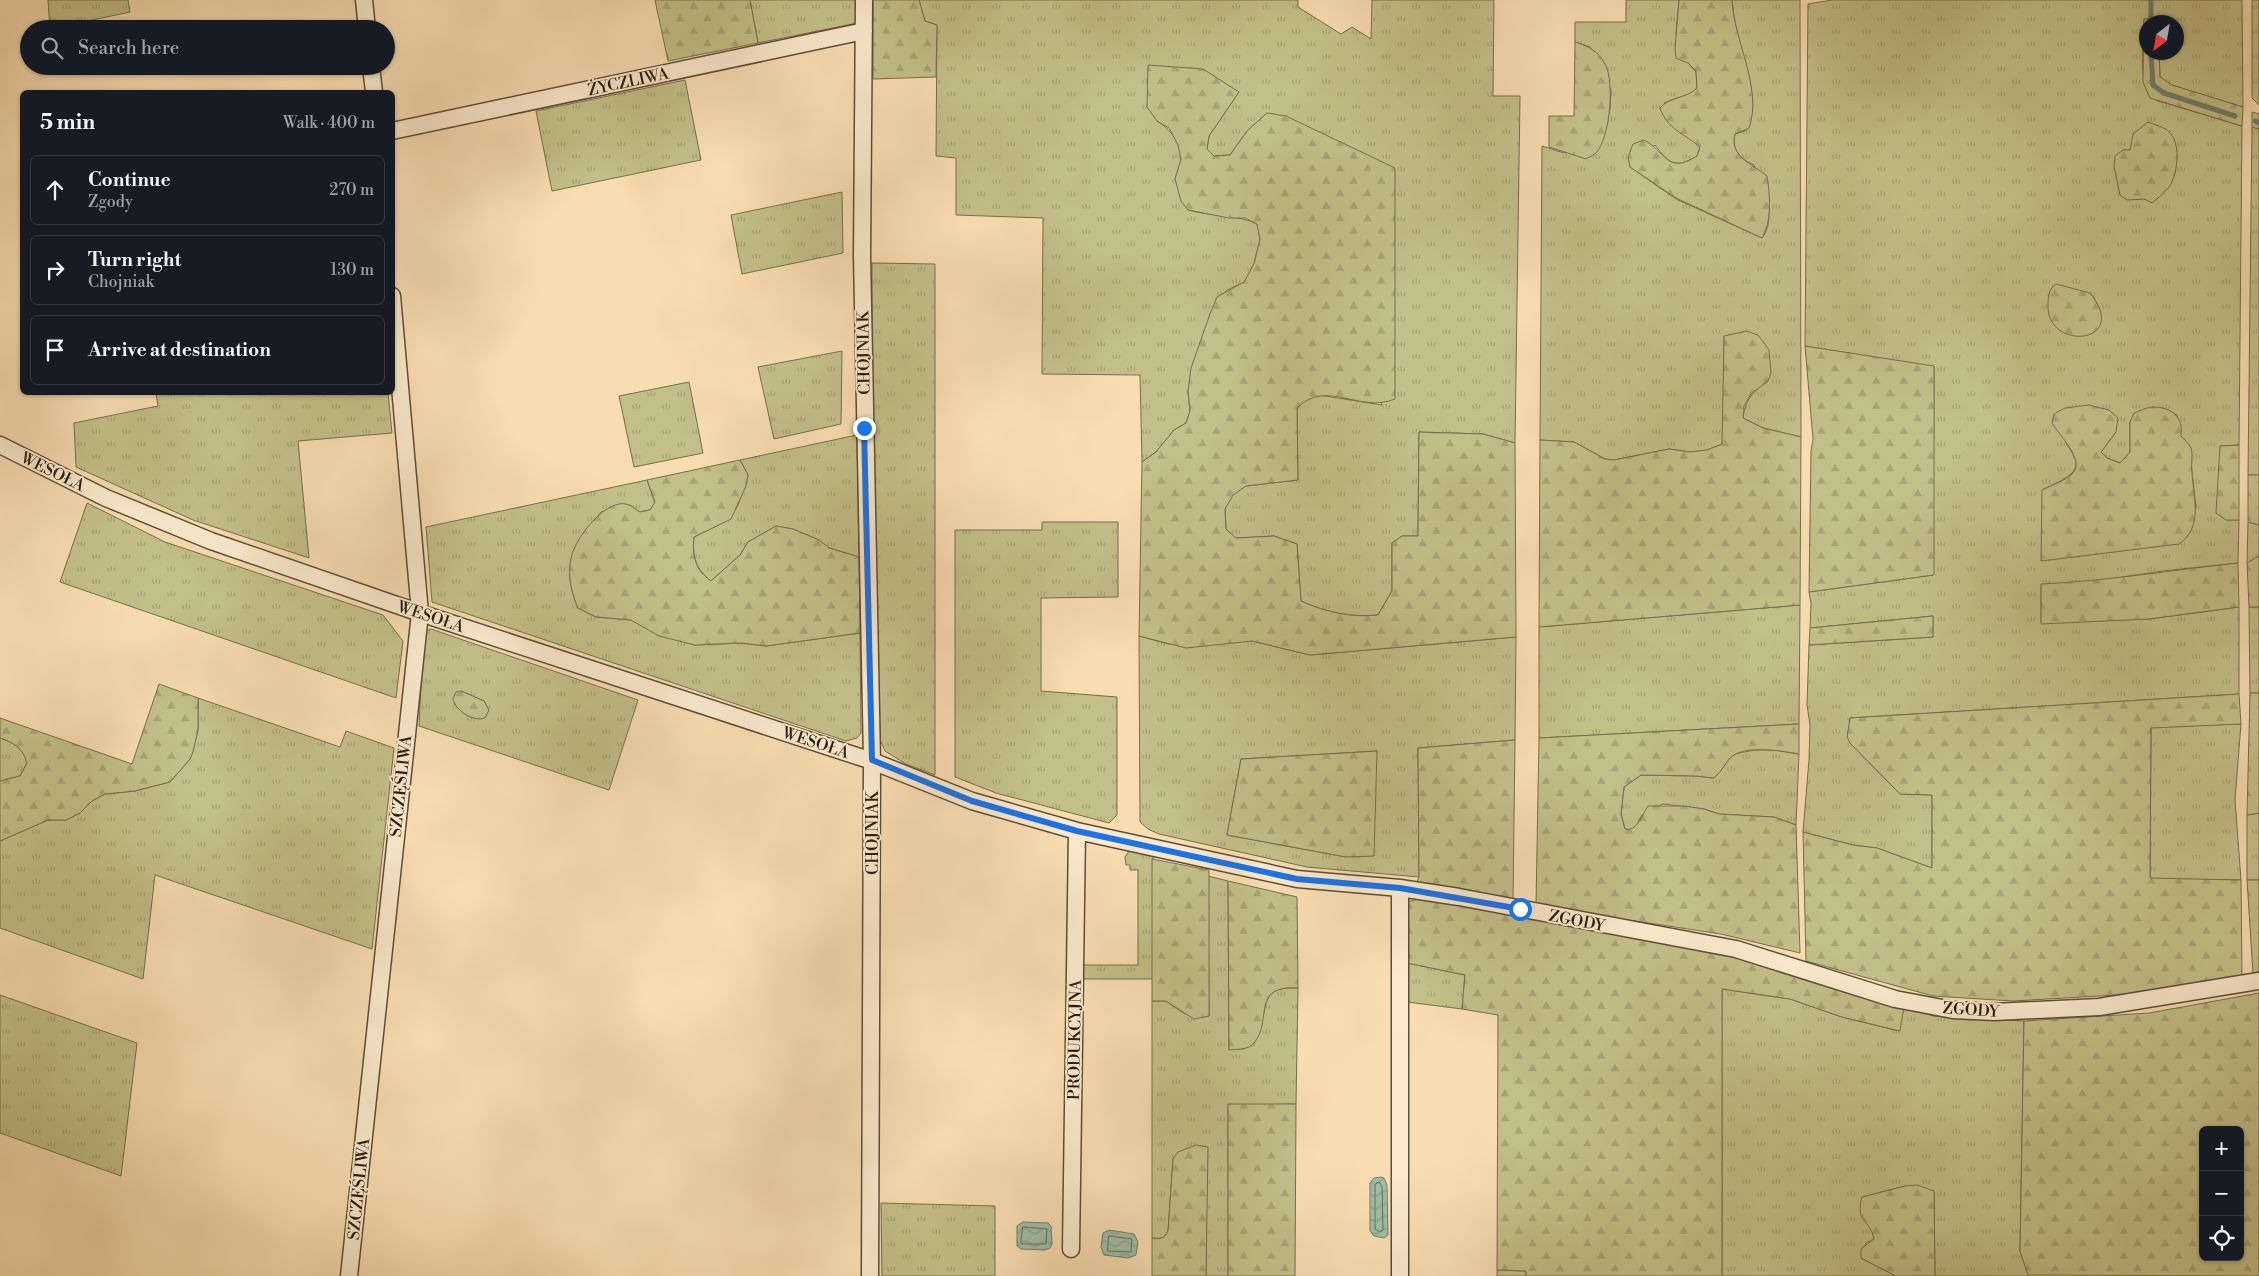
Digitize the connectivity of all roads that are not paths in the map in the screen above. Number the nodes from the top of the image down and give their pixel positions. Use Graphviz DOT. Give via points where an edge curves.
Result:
graph roads {
  1 [pos="364,0"];
  2 [pos="864,0"];
  3 [pos="366,20"];
  4 [pos="864,31"];
  5 [pos="372,75"];
  6 [pos="374,90"];
  7 [pos="395,130"];
  8 [pos="395,330"];
  9 [pos="0,445"];
  10 [pos="420,613"];
  11 [pos="872,760"];
  12 [pos="1077,831"];
  13 [pos="1400,888"];
  14 [pos="2259,981"];
  15 [pos="1071,1249"];
  16 [pos="348,1276"];
  17 [pos="870,1276"];
  18 [pos="1400,1276"];
  1 -- 3 [label="street"];
  2 -- 4 [label="street, CHOJNIAK"];
  4 -- 7 [label="street, ŻYCZLIWA"];
  4 -- 11 [label="street, CHOJNIAK" via="862,255"];
  5 -- 6 [label="street"];
  8 -- 10 [label="street, SZCZĘŚLIWA"];
  9 -- 10 [label="street, WESOŁA" via="106,498 212,541"];
  10 -- 11 [label="street, WESOŁA"];
  10 -- 16 [label="street, SZCZĘŚLIWA"];
  11 -- 12 [label="street, ZGODY" via="972,801"];
  11 -- 17 [label="street, CHOJNIAK"];
  12 -- 13 [label="street, ZGODY" via="1297,879"];
  12 -- 15 [label="street, PRODUKCYJNA"];
  13 -- 14 [label="street, ZGODY" via="1736,950 1895,999 1953,1010 1994,1012 2099,1007"];
  13 -- 18 [label="street"];
}
